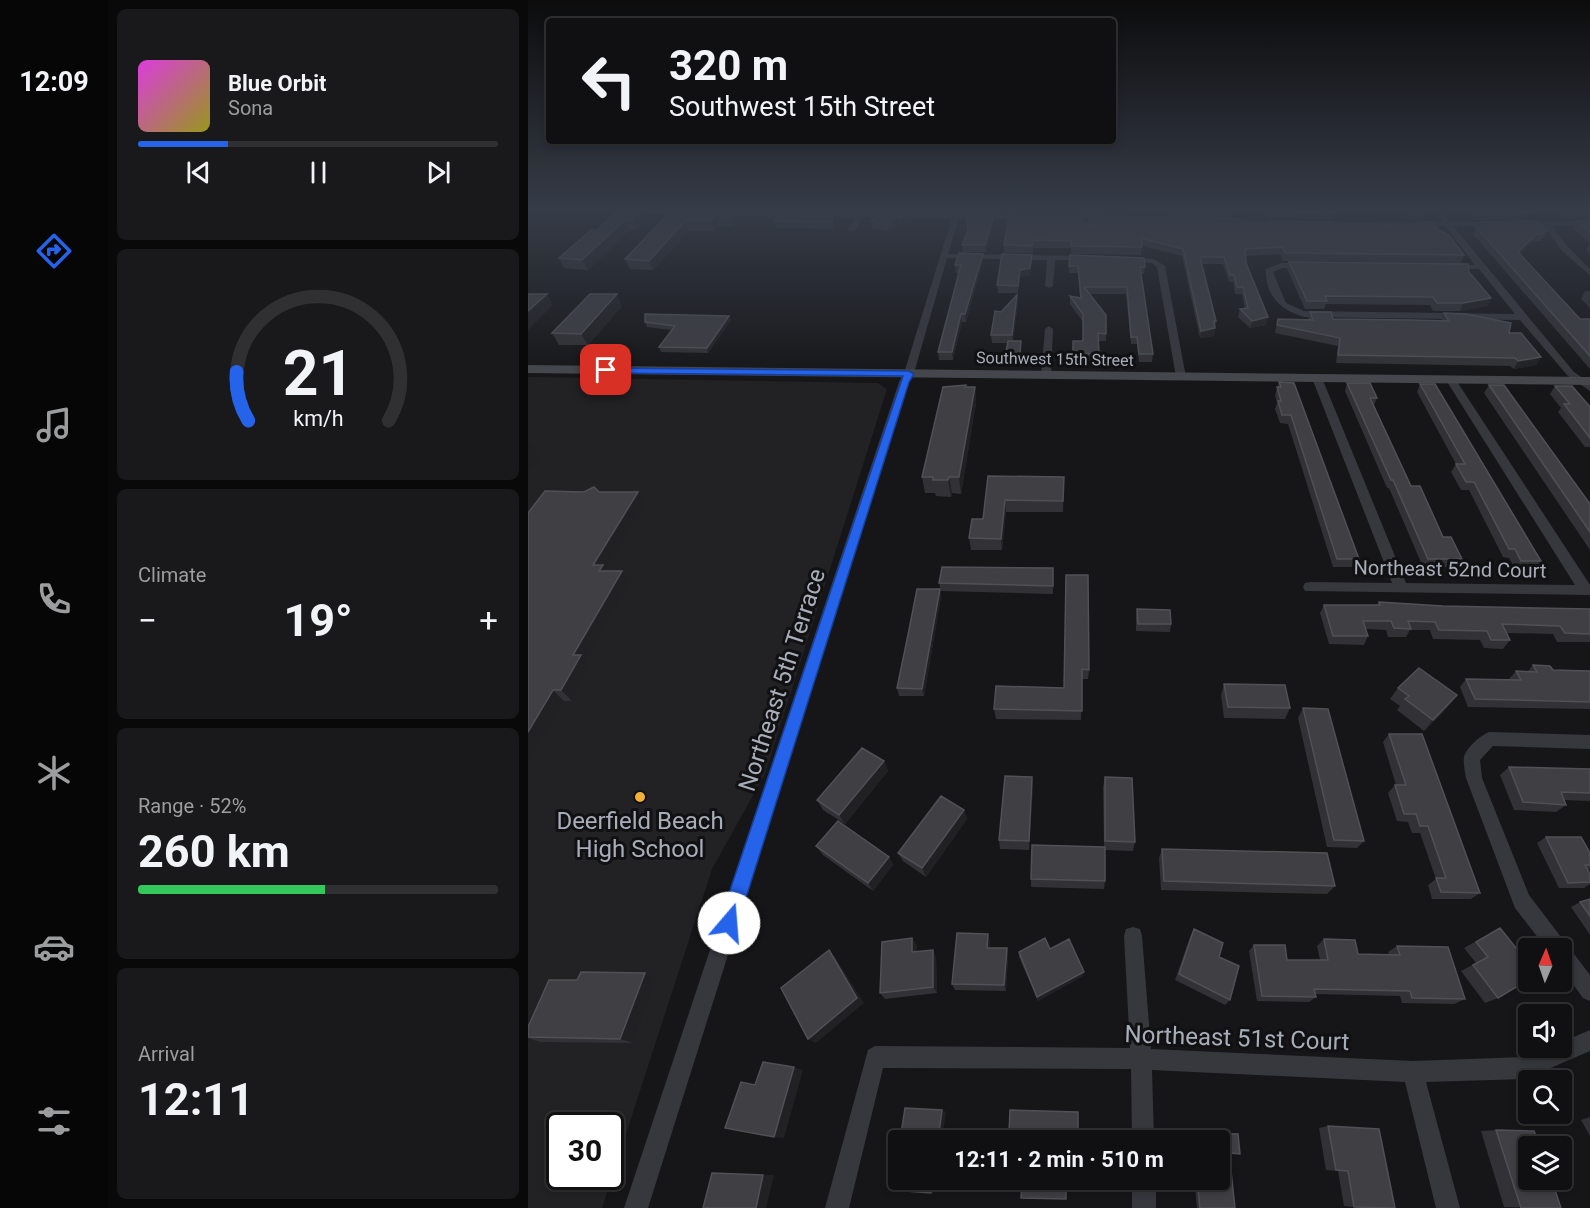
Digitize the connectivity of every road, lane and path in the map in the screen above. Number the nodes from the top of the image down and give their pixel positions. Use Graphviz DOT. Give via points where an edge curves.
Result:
graph roads {
  1 [pos="940,267"];
  2 [pos="1050,267"];
  3 [pos="1161,267"];
  4 [pos="1272,267"];
  5 [pos="1480,267"];
  6 [pos="1049,286"];
  7 [pos="1522,317"];
  8 [pos="1049,328"];
  9 [pos="528,369"];
  10 [pos="909,374"];
  11 [pos="1046,375"];
  12 [pos="1182,376"];
  13 [pos="1317,378"];
  14 [pos="1451,380"];
  15 [pos="1587,383"];
  16 [pos="1310,587"];
  17 [pos="1401,588"];
  18 [pos="1587,590"];
  19 [pos="1590,742"];
  20 [pos="1133,936"];
  21 [pos="1550,938"];
  22 [pos="1572,967"];
  23 [pos="1590,991"];
  24 [pos="1590,1040"];
  25 [pos="1141,1059"];
  26 [pos="1413,1072"];
  27 [pos="1143,1130"];
  28 [pos="1144,1190"];
  29 [pos="636,1208"];
  30 [pos="837,1208"];
  31 [pos="1144,1208"];
  32 [pos="1448,1208"];
  1 -- 10 [label="street, Northeast 5th Terrace"];
  2 -- 6 [label="street"];
  3 -- 12 [label="street"];
  4 -- 7 [label="street" via="1269,271 1281,304 1288,311"];
  5 -- 7 [label="street"];
  7 -- 15 [label="street" via="1570,374"];
  8 -- 11 [label="street"];
  9 -- 10 [label="street, Southwest 15th Street"];
  10 -- 11 [label="street, Southwest 15th Street"];
  10 -- 29 [label="street, Northeast 5th Terrace"];
  11 -- 12 [label="street, Southwest 15th Street"];
  12 -- 13 [label="street, Southwest 15th Street"];
  13 -- 14 [label="street, Southwest 15th Street"];
  13 -- 17 [label="street"];
  14 -- 15 [label="street, Southwest 15th Street"];
  14 -- 18 [label="street"];
  16 -- 17 [label="street, Northeast 52nd Court"];
  17 -- 18 [label="street, Northeast 52nd Court"];
  19 -- 21 [label="street" via="1489,739 1472,758 1474,778 1522,900"];
  20 -- 25 [label="street"];
  22 -- 23 [label="street"];
  24 -- 26 [label="street, Northeast 51st Court" via="1525,1068"];
  25 -- 26 [label="street, Northeast 51st Court"];
  25 -- 27 [label="street"];
  25 -- 30 [label="street, Northeast 51st Court" via="875,1056"];
  26 -- 32 [label="street"];
  28 -- 31 [label="street"];
}
